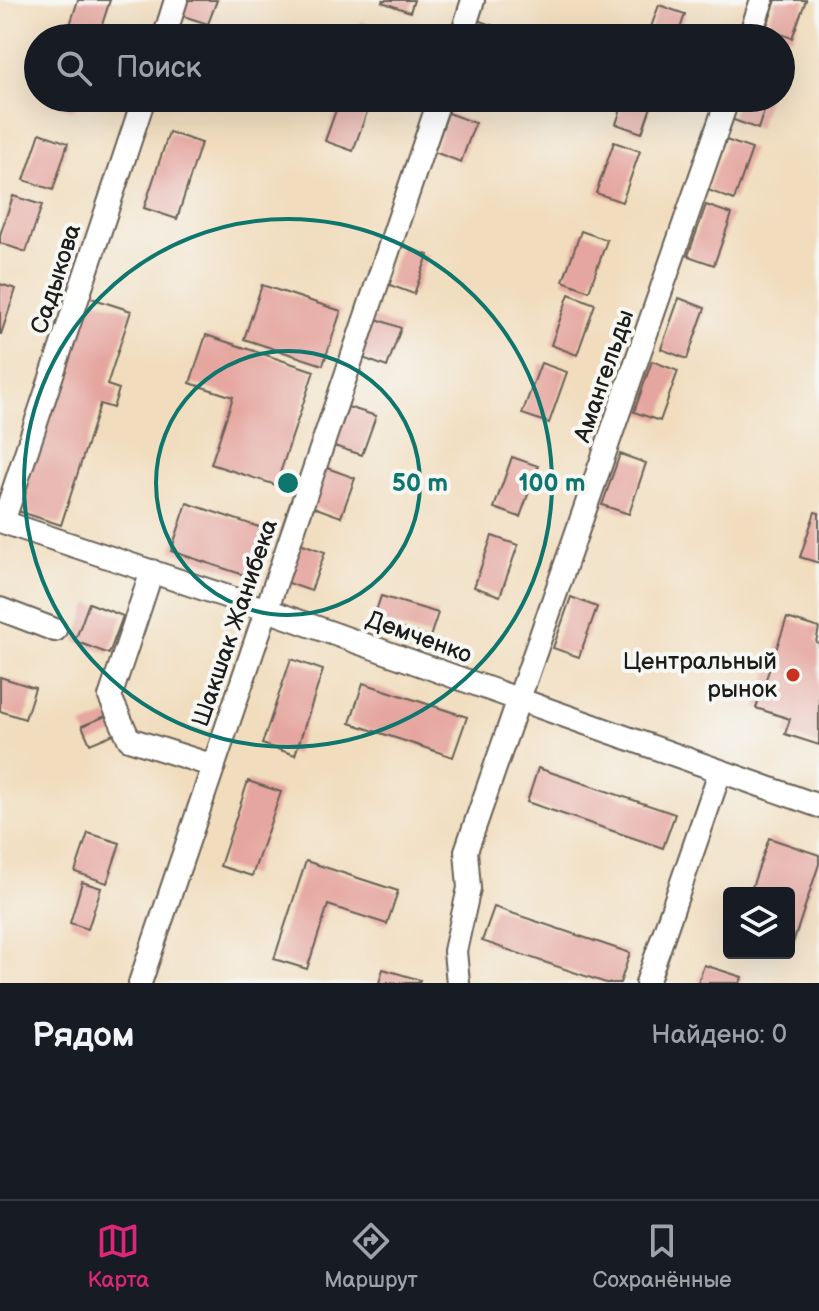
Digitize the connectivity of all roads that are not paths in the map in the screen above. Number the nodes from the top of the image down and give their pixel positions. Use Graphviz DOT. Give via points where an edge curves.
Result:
graph roads {
  1 [pos="176,0"];
  2 [pos="473,0"];
  3 [pos="762,0"];
  4 [pos="168,24"];
  5 [pos="465,24"];
  6 [pos="754,24"];
  7 [pos="139,112"];
  8 [pos="435,112"];
  9 [pos="723,112"];
  10 [pos="1,521"];
  11 [pos="152,571"];
  12 [pos="0,609"];
  13 [pos="267,610"];
  14 [pos="55,630"];
  15 [pos="519,701"];
  16 [pos="214,766"];
  17 [pos="720,772"];
  18 [pos="819,806"];
  19 [pos="140,983"];
  20 [pos="458,983"];
  21 [pos="647,983"];
  1 -- 4 [label="street"];
  2 -- 5 [label="street"];
  3 -- 6 [label="street"];
  7 -- 10 [label="street, Садыкова"];
  8 -- 13 [label="street, Шакшак Жанибека"];
  9 -- 15 [label="street, Амангельды"];
  10 -- 11 [label="street, Демченко"];
  11 -- 13 [label="street, Демченко"];
  11 -- 16 [label="street" via="110,697 129,739"];
  12 -- 14 [label="street"];
  13 -- 15 [label="street, Демченко"];
  13 -- 16 [label="street, Шакшак Жанибека"];
  15 -- 17 [label="street, Демченко"];
  15 -- 20 [label="street, Амангельды" via="466,851 469,888 455,951"];
  16 -- 19 [label="street, Шакшак Жанибека"];
  17 -- 18 [label="street, Демченко"];
  17 -- 21 [label="street"];
}
